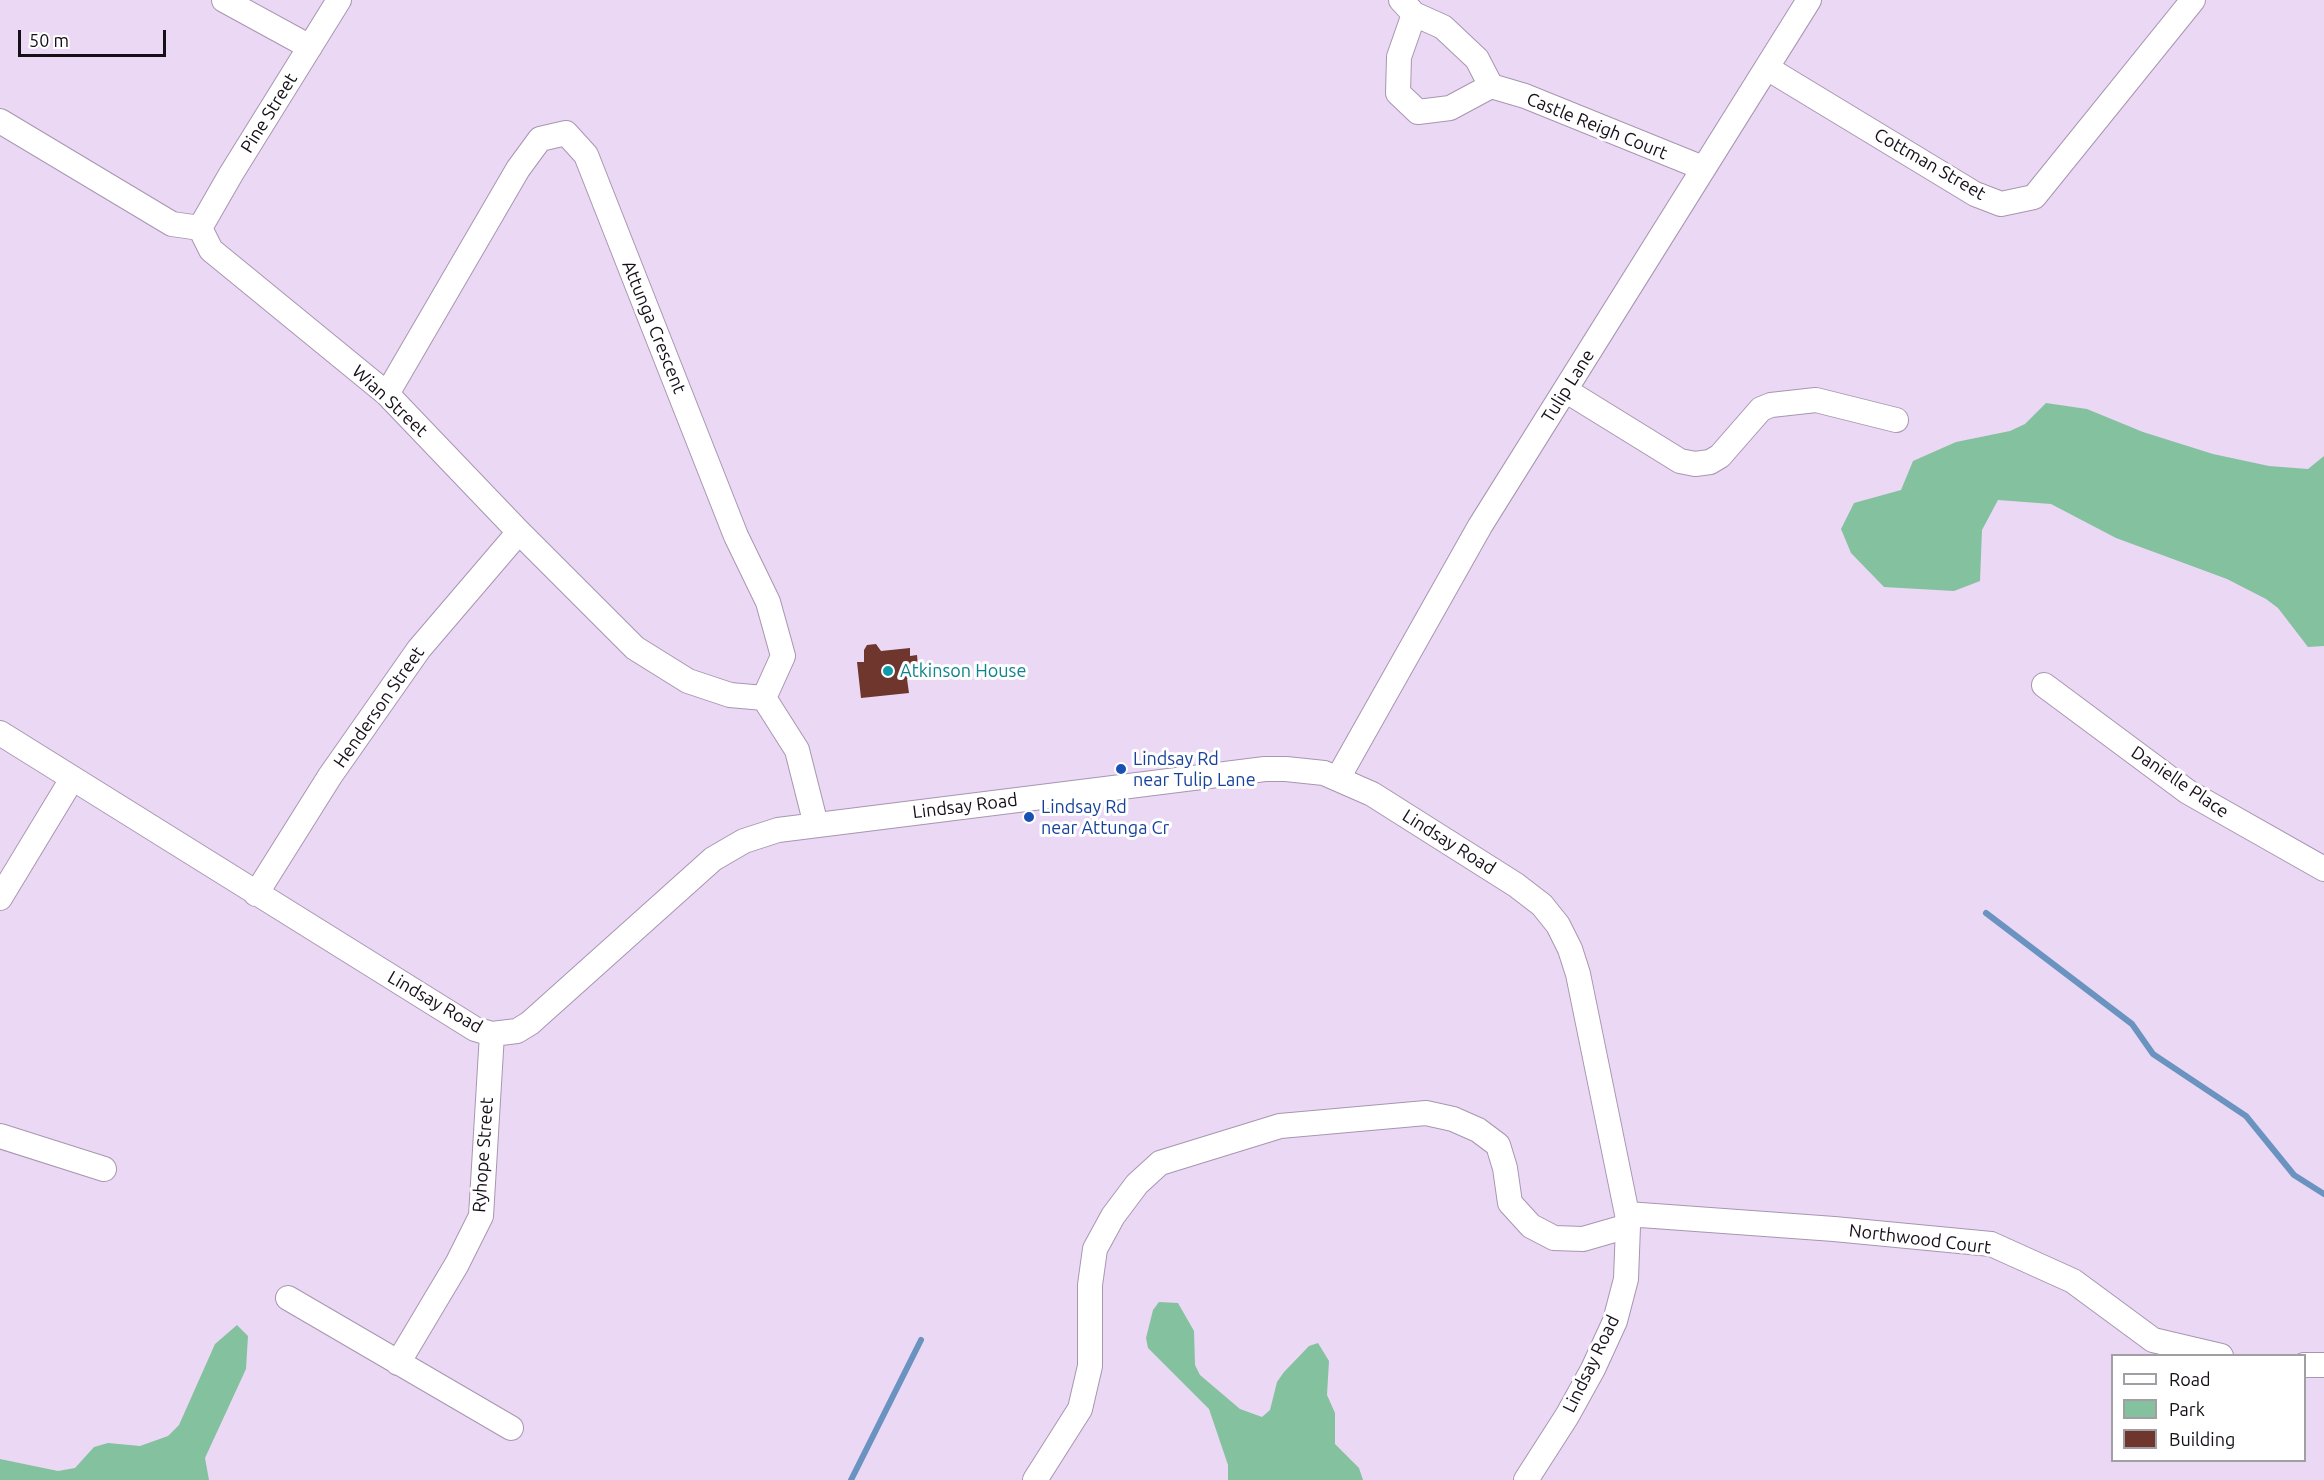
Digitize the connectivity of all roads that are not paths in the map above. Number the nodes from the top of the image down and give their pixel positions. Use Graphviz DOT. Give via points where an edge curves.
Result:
graph roads {
  1 [pos="224,0"];
  2 [pos="339,0"];
  3 [pos="1809,0"];
  4 [pos="2193,0"];
  5 [pos="1407,7"];
  6 [pos="310,47"];
  7 [pos="1767,68"];
  8 [pos="1491,86"];
  9 [pos="0,121"];
  10 [pos="1703,168"];
  11 [pos="200,228"];
  12 [pos="1565,390"];
  13 [pos="387,393"];
  14 [pos="1896,420"];
  15 [pos="519,531"];
  16 [pos="2044,685"];
  17 [pos="764,698"];
  18 [pos="0,733"];
  19 [pos="1338,778"];
  20 [pos="72,779"];
  21 [pos="816,825"];
  22 [pos="2324,869"];
  23 [pos="256,894"];
  24 [pos="0,898"];
  25 [pos="492,1034"];
  26 [pos="0,1136"];
  27 [pos="104,1168"];
  28 [pos="1628,1220"];
  29 [pos="288,1298"];
  30 [pos="2212,1354"];
  31 [pos="398,1364"];
  32 [pos="2306,1365"];
  33 [pos="2324,1365"];
  34 [pos="511,1428"];
  35 [pos="1035,1480"];
  36 [pos="1526,1480"];
  1 -- 6 [label="street"];
  2 -- 6 [label="street, Pine Street"];
  3 -- 7 [label="street, Tulip Lane"];
  4 -- 7 [label="street, Cottman Street" via="2034,197 2001,204 1975,194"];
  5 -- 8 [label="street" via="1443,27 1477,59"];
  5 -- 8 [label="street" via="1398,93 1418,112 1450,108"];
  6 -- 11 [label="street, Pine Street"];
  7 -- 10 [label="street, Tulip Lane"];
  8 -- 10 [label="street, Castle Reigh Court"];
  9 -- 11 [label="street" via="172,224"];
  10 -- 12 [label="street, Tulip Lane"];
  11 -- 13 [label="street, Wian Street" via="211,250"];
  12 -- 14 [label="street" via="1680,461 1695,464 1720,456 1761,409 1771,405 1816,400"];
  12 -- 19 [label="street, Tulip Lane" via="1480,526"];
  13 -- 15 [label="street, Wian Street"];
  13 -- 17 [label="street, Attunga Crescent" via="518,169 540,139 566,133 586,155 736,536 768,602 783,657"];
  15 -- 17 [label="street, Wian Street" via="635,648 687,681 730,695"];
  15 -- 23 [label="street, Henderson Street" via="419,649 330,776"];
  16 -- 22 [label="street, Danielle Place" via="2188,792"];
  17 -- 21 [label="street" via="797,750"];
  18 -- 20 [label="street, Lindsay Road"];
  19 -- 21 [label="street, Lindsay Road" via="1304,770 1265,770"];
  19 -- 28 [label="street, Lindsay Road" via="1372,794 1516,885 1542,905 1558,925 1578,974"];
  20 -- 23 [label="street, Lindsay Road"];
  20 -- 24 [label="street"];
  21 -- 25 [label="street, Lindsay Road" via="778,830 723,852 530,1023 517,1030"];
  23 -- 25 [label="street, Lindsay Road" via="475,1029"];
  25 -- 31 [label="street, Ryhope Street" via="481,1216"];
  26 -- 27 [label="street"];
  28 -- 30 [label="street, Northwood Court" via="1834,1229 1991,1244 2073,1281 2153,1340"];
  28 -- 35 [label="street, Northwood Court" via="1583,1239 1554,1238 1531,1226 1510,1203 1498,1145 1461,1122 1426,1113 1280,1126 1160,1163 1113,1215 1095,1249 1090,1285 1090,1366 1080,1409"];
  28 -- 36 [label="street, Lindsay Road" via="1626,1279 1615,1321 1567,1416"];
  29 -- 31 [label="street"];
  31 -- 34 [label="street"];
  32 -- 33 [label="street"];
}
